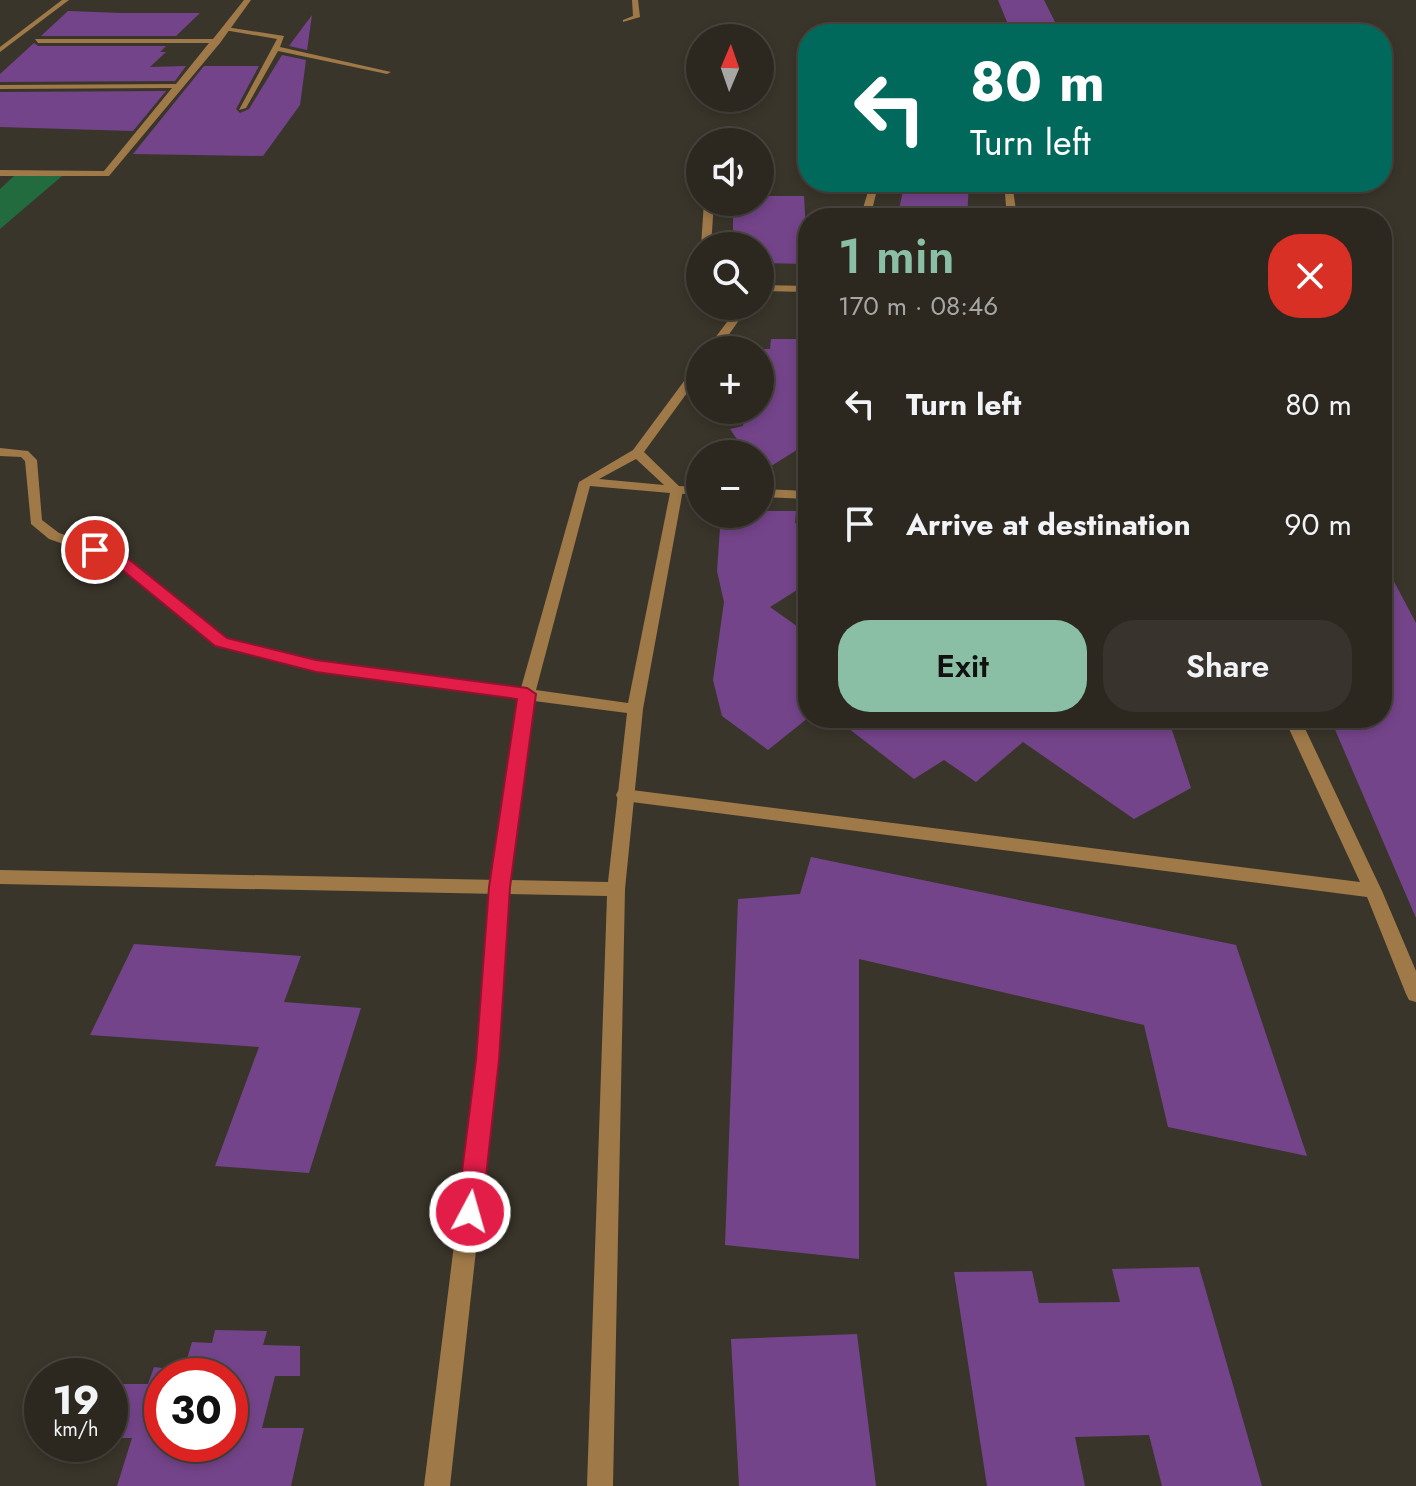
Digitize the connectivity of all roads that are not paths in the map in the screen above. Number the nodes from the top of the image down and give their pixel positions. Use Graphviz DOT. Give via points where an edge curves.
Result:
graph roads {
  1 [pos="66,0"];
  2 [pos="248,0"];
  3 [pos="635,0"];
  4 [pos="625,21"];
  5 [pos="226,29"];
  6 [pos="38,41"];
  7 [pos="217,41"];
  8 [pos="276,48"];
  9 [pos="0,50"];
  10 [pos="387,72"];
  11 [pos="179,86"];
  12 [pos="0,87"];
  13 [pos="242,108"];
  14 [pos="0,173"];
  15 [pos="774,288"];
  16 [pos="798,289"];
  17 [pos="686,386"];
  18 [pos="0,452"];
  19 [pos="637,453"];
  20 [pos="585,482"];
  21 [pos="677,490"];
  22 [pos="686,490"];
  23 [pos="774,494"];
  24 [pos="798,495"];
  25 [pos="527,694"];
  26 [pos="635,709"];
  27 [pos="1297,728"];
  28 [pos="624,795"];
  29 [pos="0,877"];
  30 [pos="499,887"];
  31 [pos="616,889"];
  32 [pos="1373,891"];
  33 [pos="1416,994"];
  34 [pos="437,1486"];
  35 [pos="600,1486"];
  1 -- 9 [label="street"];
  2 -- 5 [label="street"];
  3 -- 4 [label="street" via="637,17"];
  5 -- 7 [label="street"];
  5 -- 8 [label="street" via="281,38"];
  6 -- 7 [label="street"];
  7 -- 11 [label="street"];
  8 -- 10 [label="street"];
  8 -- 13 [label="street"];
  11 -- 12 [label="street"];
  11 -- 14 [label="street" via="106,174"];
  15 -- 16 [label="street"];
  17 -- 19 [label="street"];
  18 -- 25 [label="street" via="24,454 31,460 36,521 54,536 115,557 221,642 316,666"];
  19 -- 20 [label="street"];
  19 -- 21 [label="street"];
  20 -- 21 [label="street"];
  20 -- 25 [label="street"];
  21 -- 22 [label="street"];
  21 -- 26 [label="street"];
  23 -- 24 [label="street"];
  25 -- 26 [label="street"];
  25 -- 30 [label="street"];
  26 -- 28 [label="street"];
  27 -- 32 [label="street"];
  28 -- 31 [label="street"];
  28 -- 32 [label="street"];
  29 -- 30 [label="street"];
  30 -- 31 [label="street"];
  30 -- 34 [label="street" via="487,1060"];
  31 -- 35 [label="street"];
  32 -- 33 [label="street"];
}
